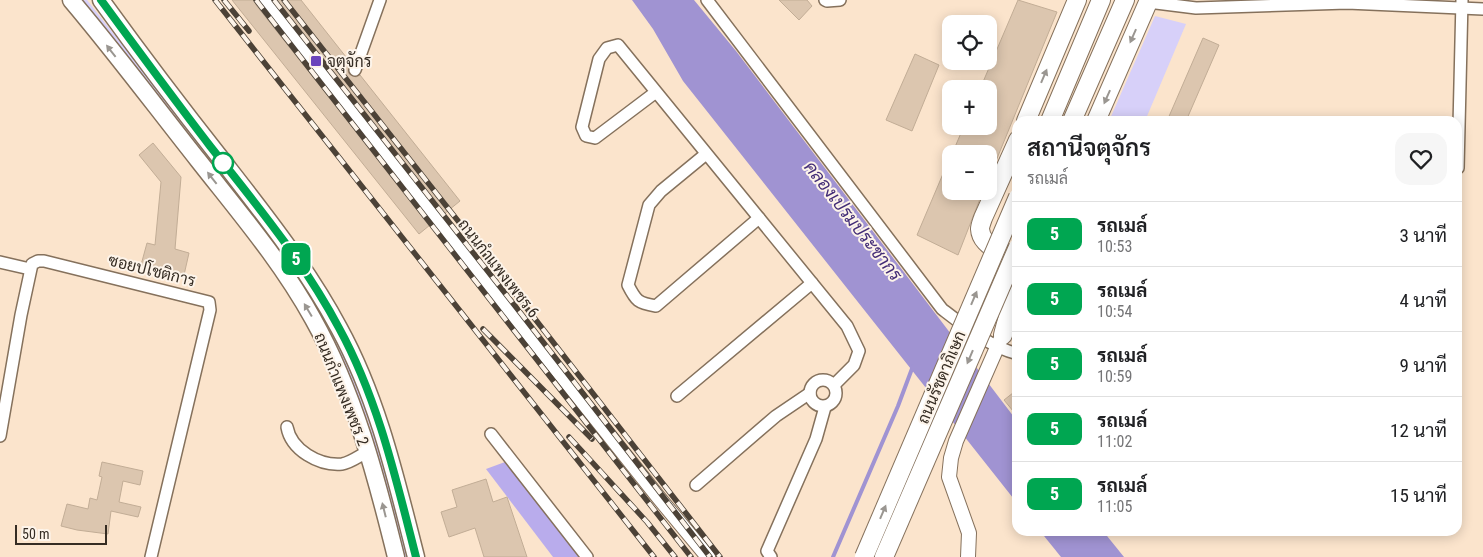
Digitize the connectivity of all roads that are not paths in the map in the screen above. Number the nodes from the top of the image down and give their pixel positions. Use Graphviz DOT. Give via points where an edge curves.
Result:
graph roads {
  1 [pos="71,0"];
  2 [pos="101,0"];
  3 [pos="263,0"];
  4 [pos="380,0"];
  5 [pos="707,0"];
  6 [pos="825,0"];
  7 [pos="840,0"];
  8 [pos="1077,0"];
  9 [pos="1101,0"];
  10 [pos="1125,0"];
  11 [pos="1148,1"];
  12 [pos="1193,4"];
  13 [pos="1461,5"];
  14 [pos="1483,9"];
  15 [pos="355,70"];
  16 [pos="656,92"];
  17 [pos="1028,116"];
  18 [pos="1052,116"];
  19 [pos="1074,116"];
  20 [pos="1098,116"];
  21 [pos="1459,116"];
  22 [pos="706,154"];
  23 [pos="1012,154"];
  24 [pos="997,190"];
  25 [pos="992,200"];
  26 [pos="993,200"];
  27 [pos="1012,210"];
  28 [pos="759,218"];
  29 [pos="1012,243"];
  30 [pos="0,262"];
  31 [pos="1012,262"];
  32 [pos="1012,264"];
  33 [pos="30,269"];
  34 [pos="812,283"];
  35 [pos="1012,299"];
  36 [pos="1012,314"];
  37 [pos="1000,341"];
  38 [pos="1012,350"];
  39 [pos="834,385"];
  40 [pos="810,393"];
  41 [pos="677,396"];
  42 [pos="826,406"];
  43 [pos="287,427"];
  44 [pos="491,434"];
  45 [pos="0,436"];
  46 [pos="367,452"];
  47 [pos="696,485"];
  48 [pos="766,555"];
  49 [pos="151,557"];
  50 [pos="396,557"];
  51 [pos="416,557"];
  52 [pos="587,557"];
  53 [pos="708,557"];
  54 [pos="864,557"];
  55 [pos="884,557"];
  56 [pos="968,557"];
  46 -- 1 [label="main road, ถนนกำแพงเพชร 2, one-way" via="334,362 291,282"];
  2 -- 51 [label="main road, ถนนกำแพงเพชร 2" via="276,231 340,328 390,455"];
  3 -- 53 [label="street, ถนนกำแพงเพชร 6"];
  4 -- 15 [label="street"];
  5 -- 37 [label="street" via="942,309 959,322"];
  6 -- 7 [label="street"];
  17 -- 8 [label="main road, one-way"];
  9 -- 18 [label="main road"];
  10 -- 19 [label="main road"];
  11 -- 12 [label="street"];
  11 -- 20 [label="main road, one-way"];
  12 -- 13 [label="street"];
  13 -- 14 [label="street"];
  13 -- 21 [label="street"];
  16 -- 16 [label="street" via="618,45 607,48 599,59 582,127 586,136 596,138"];
  16 -- 22 [label="street"];
  22 -- 28 [label="street"];
  22 -- 28 [label="street" via="661,190 649,205 628,285 635,299 642,304 656,306"];
  23 -- 24 [label="main road"];
  25 -- 32 [label="main road" via="983,218 982,237"];
  26 -- 29 [label="main road" via="986,221 987,229 1002,243"];
  54 -- 27 [label="main road, ถนนรัชดาภิเษก, one-way, bridge"];
  28 -- 34 [label="street"];
  30 -- 33 [label="street"];
  31 -- 55 [label="main road, ถนนรัชดาภิเษก, one-way, bridge"];
  33 -- 45 [label="street"];
  33 -- 49 [label="street, ซอยปโชติการ" via="32,264 44,261 210,302"];
  34 -- 39 [label="street" via="847,326 859,351 854,365"];
  34 -- 41 [label="street"];
  35 -- 37 [label="main road"];
  36 -- 37 [label="street"];
  37 -- 38 [label="street"];
  37 -- 56 [label="street" via="951,458 949,477 969,533"];
  39 -- 40 [label="street" via="826,380 817,382"];
  39 -- 42 [label="street" via="836,398"];
  40 -- 42 [label="street" via="816,405"];
  40 -- 47 [label="street" via="776,416"];
  42 -- 48 [label="street" via="816,439"];
  43 -- 46 [label="street" via="288,435 300,450 318,459 344,464"];
  44 -- 52 [label="street"];
  50 -- 46 [label="main road, ถนนกำแพงเพชร 2, one-way"];
}
